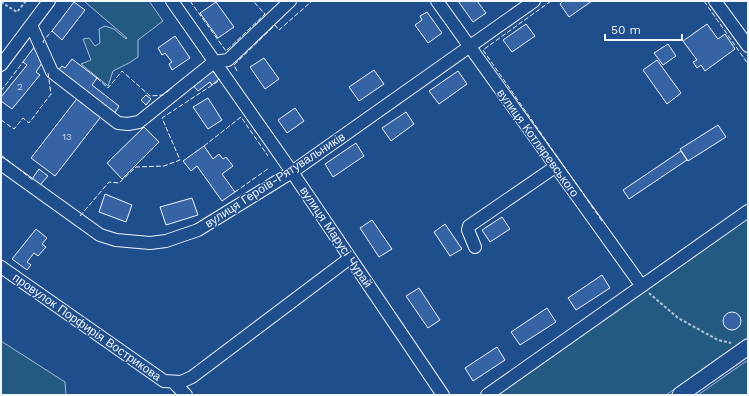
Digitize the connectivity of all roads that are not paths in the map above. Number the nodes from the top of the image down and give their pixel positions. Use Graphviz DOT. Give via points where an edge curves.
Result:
graph roads {
  1 [pos="49,1"];
  2 [pos="172,1"];
  3 [pos="290,1"];
  4 [pos="437,1"];
  5 [pos="534,1"];
  6 [pos="715,1"];
  7 [pos="31,25"];
  8 [pos="744,34"];
  9 [pos="748,46"];
  10 [pos="469,48"];
  11 [pos="214,62"];
  12 [pos="1,65"];
  13 [pos="1,164"];
  14 [pos="555,167"];
  15 [pos="292,172"];
  16 [pos="748,211"];
  17 [pos="475,247"];
  18 [pos="350,258"];
  19 [pos="1,267"];
  20 [pos="641,285"];
  21 [pos="747,347"];
  22 [pos="174,383"];
  23 [pos="186,395"];
  24 [pos="443,395"];
  25 [pos="487,395"];
  26 [pos="680,395"];
  1 -- 7 [label="street"];
  2 -- 11 [label="street, вулиця Марусі Чурай"];
  3 -- 11 [label="street" via="228,60"];
  4 -- 10 [label="street, вулиця Котляревського"];
  5 -- 10 [label="street, вулиця Героїв-Рятувальників"];
  6 -- 8 [label="street"];
  7 -- 11 [label="street" via="52,72 118,123 139,122"];
  7 -- 12 [label="street"];
  8 -- 9 [label="street"];
  10 -- 14 [label="street, вулиця Котляревського"];
  10 -- 15 [label="street, вулиця Героїв-Рятувальників"];
  11 -- 15 [label="street, вулиця Марусі Чурай"];
  13 -- 15 [label="street, вулиця Героїв-Рятувальників" via="100,235 133,243 166,241 198,230"];
  14 -- 17 [label="street" via="469,226 468,230"];
  14 -- 20 [label="street, вулиця Котляревського"];
  15 -- 18 [label="street, вулиця Марусі Чурай"];
  16 -- 20 [label="street"];
  18 -- 22 [label="street, провулок Порфирія Вострикова" via="192,377"];
  18 -- 24 [label="street, вулиця Марусі Чурай"];
  19 -- 22 [label="street, провулок Порфирія Вострикова" via="164,381"];
  20 -- 25 [label="street"];
  21 -- 26 [label="main road"];
  22 -- 23 [label="street"];
}
